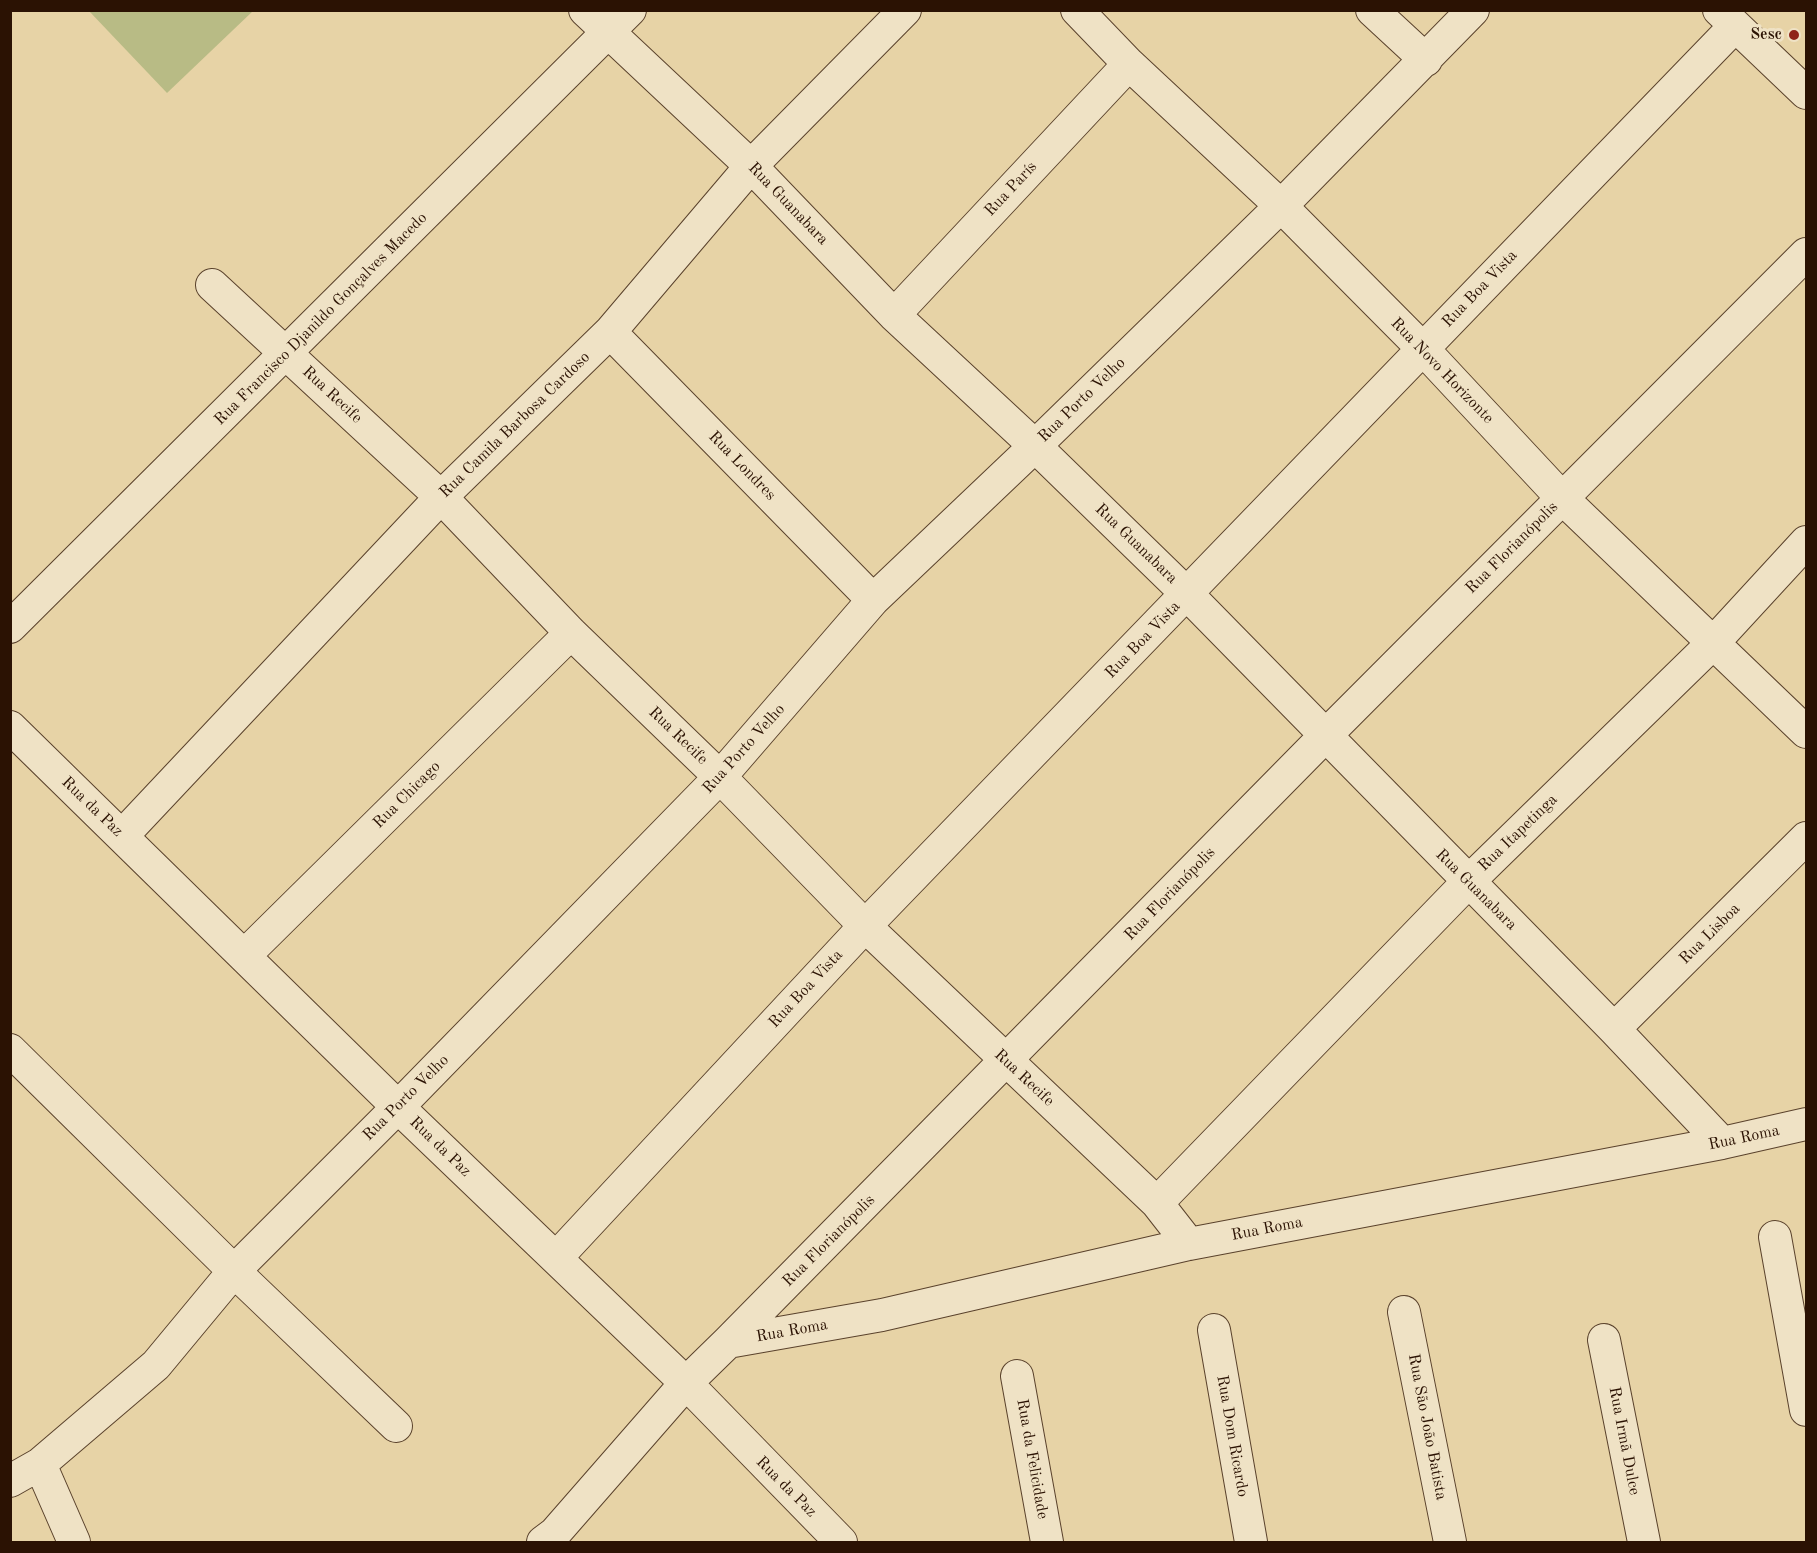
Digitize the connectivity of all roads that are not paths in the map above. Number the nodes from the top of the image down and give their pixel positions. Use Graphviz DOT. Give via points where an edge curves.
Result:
graph roads {
  1 [pos="585,10"];
  2 [pos="904,10"];
  3 [pos="1077,10"];
  4 [pos="1372,10"];
  5 [pos="1473,10"];
  6 [pos="1727,18"];
  7 [pos="619,21"];
  8 [pos="1426,60"];
  9 [pos="1129,64"];
  10 [pos="1806,93"];
  11 [pos="752,166"];
  12 [pos="1281,206"];
  13 [pos="1806,254"];
  14 [pos="212,285"];
  15 [pos="894,315"];
  16 [pos="610,332"];
  17 [pos="1422,349"];
  18 [pos="287,354"];
  19 [pos="1035,446"];
  20 [pos="441,497"];
  21 [pos="1562,498"];
  22 [pos="1806,542"];
  23 [pos="1187,594"];
  24 [pos="873,600"];
  25 [pos="10,627"];
  26 [pos="571,633"];
  27 [pos="1714,642"];
  28 [pos="10,727"];
  29 [pos="1806,732"];
  30 [pos="1326,735"];
  31 [pos="720,777"];
  32 [pos="122,836"];
  33 [pos="1806,838"];
  34 [pos="1468,882"];
  35 [pos="865,926"];
  36 [pos="244,956"];
  37 [pos="1614,1029"];
  38 [pos="10,1050"];
  39 [pos="1007,1062"];
  40 [pos="398,1107"];
  41 [pos="1806,1124"];
  42 [pos="1722,1143"];
  43 [pos="1156,1203"];
  44 [pos="1775,1237"];
  45 [pos="1189,1244"];
  46 [pos="556,1258"];
  47 [pos="234,1271"];
  48 [pos="1404,1312"];
  49 [pos="1214,1330"];
  50 [pos="1604,1340"];
  51 [pos="728,1342"];
  52 [pos="1017,1376"];
  53 [pos="686,1383"];
  54 [pos="1806,1410"];
  55 [pos="396,1426"];
  56 [pos="40,1464"];
  57 [pos="10,1481"];
  58 [pos="74,1542"];
  59 [pos="543,1542"];
  60 [pos="842,1542"];
  61 [pos="1047,1542"];
  62 [pos="1251,1542"];
  63 [pos="1450,1542"];
  64 [pos="1644,1542"];
  1 -- 7 [label="street, Rua Guanabara"];
  2 -- 11 [label="street, Rua Camila Barbosa Cardoso"];
  3 -- 9 [label="street, Rua Novo Horizonte"];
  4 -- 8 [label="street"];
  5 -- 8 [label="street, Rua Porto Velho"];
  6 -- 10 [label="street"];
  6 -- 17 [label="street, Rua Boa Vista"];
  7 -- 11 [label="street, Rua Guanabara"];
  7 -- 18 [label="street, Rua Francisco Djanildo Gonçalves Macedo"];
  8 -- 12 [label="street, Rua Porto Velho"];
  9 -- 12 [label="street, Rua Novo Horizonte"];
  9 -- 15 [label="street, Rua París"];
  11 -- 15 [label="street, Rua Guanabara"];
  11 -- 16 [label="street, Rua Camila Barbosa Cardoso"];
  12 -- 17 [label="street, Rua Novo Horizonte"];
  12 -- 19 [label="street, Rua Porto Velho"];
  13 -- 21 [label="street, Rua Florianópolis"];
  14 -- 18 [label="street, Rua Recife"];
  15 -- 19 [label="street, Rua Guanabara"];
  16 -- 20 [label="street, Rua Camila Barbosa Cardoso"];
  16 -- 24 [label="street, Rua Londres"];
  17 -- 21 [label="street, Rua Novo Horizonte"];
  17 -- 23 [label="street, Rua Boa Vista"];
  18 -- 20 [label="street, Rua Recife"];
  18 -- 25 [label="street, Rua Francisco Djanildo Gonçalves Macedo"];
  19 -- 23 [label="street, Rua Guanabara"];
  19 -- 24 [label="street, Rua Porto Velho"];
  20 -- 26 [label="street, Rua Recife"];
  20 -- 32 [label="street, Rua Camila Barbosa Cardoso"];
  21 -- 27 [label="street, Rua Novo Horizonte"];
  21 -- 30 [label="street, Rua Florianópolis"];
  22 -- 27 [label="street, Rua Itapetinga"];
  23 -- 30 [label="street, Rua Guanabara"];
  23 -- 35 [label="street, Rua Boa Vista"];
  24 -- 31 [label="street, Rua Porto Velho"];
  26 -- 31 [label="street, Rua Recife"];
  26 -- 36 [label="street, Rua Chicago"];
  27 -- 29 [label="street, Rua Novo Horizonte"];
  27 -- 34 [label="street, Rua Itapetinga"];
  28 -- 32 [label="street, Rua da Paz"];
  30 -- 34 [label="street, Rua Guanabara"];
  30 -- 39 [label="street, Rua Florianópolis"];
  31 -- 35 [label="street, Rua Recife"];
  31 -- 40 [label="street, Rua Porto Velho"];
  32 -- 36 [label="street, Rua da Paz"];
  33 -- 37 [label="street, Rua Lisboa"];
  34 -- 37 [label="street, Rua Guanabara"];
  34 -- 43 [label="street, Rua Itapetinga"];
  35 -- 39 [label="street, Rua Recife"];
  35 -- 46 [label="street, Rua Boa Vista"];
  36 -- 40 [label="street, Rua da Paz"];
  37 -- 42 [label="street, Rua Guanabara"];
  38 -- 47 [label="street"];
  39 -- 43 [label="street, Rua Recife"];
  39 -- 51 [label="street, Rua Florianópolis"];
  40 -- 46 [label="street, Rua da Paz"];
  40 -- 47 [label="street, Rua Porto Velho"];
  41 -- 42 [label="street, Rua Roma"];
  42 -- 45 [label="street, Rua Roma"];
  43 -- 45 [label="street, Rua Recife"];
  44 -- 54 [label="street"];
  45 -- 51 [label="street, Rua Roma" via="882,1315"];
  46 -- 53 [label="street, Rua da Paz"];
  47 -- 55 [label="street"];
  47 -- 56 [label="street, Rua Porto Velho" via="156,1365"];
  48 -- 63 [label="street, Rua São João Batista"];
  49 -- 62 [label="street, Rua Dom Ricardo"];
  50 -- 64 [label="street, Rua Irmã Dulce"];
  51 -- 53 [label="street, Rua Florianópolis"];
  52 -- 61 [label="street, Rua da Felicidade"];
  53 -- 59 [label="street, Rua Florianópolis"];
  53 -- 60 [label="street, Rua da Paz"];
  56 -- 57 [label="street, Rua Porto Velho"];
  56 -- 58 [label="street"];
}
